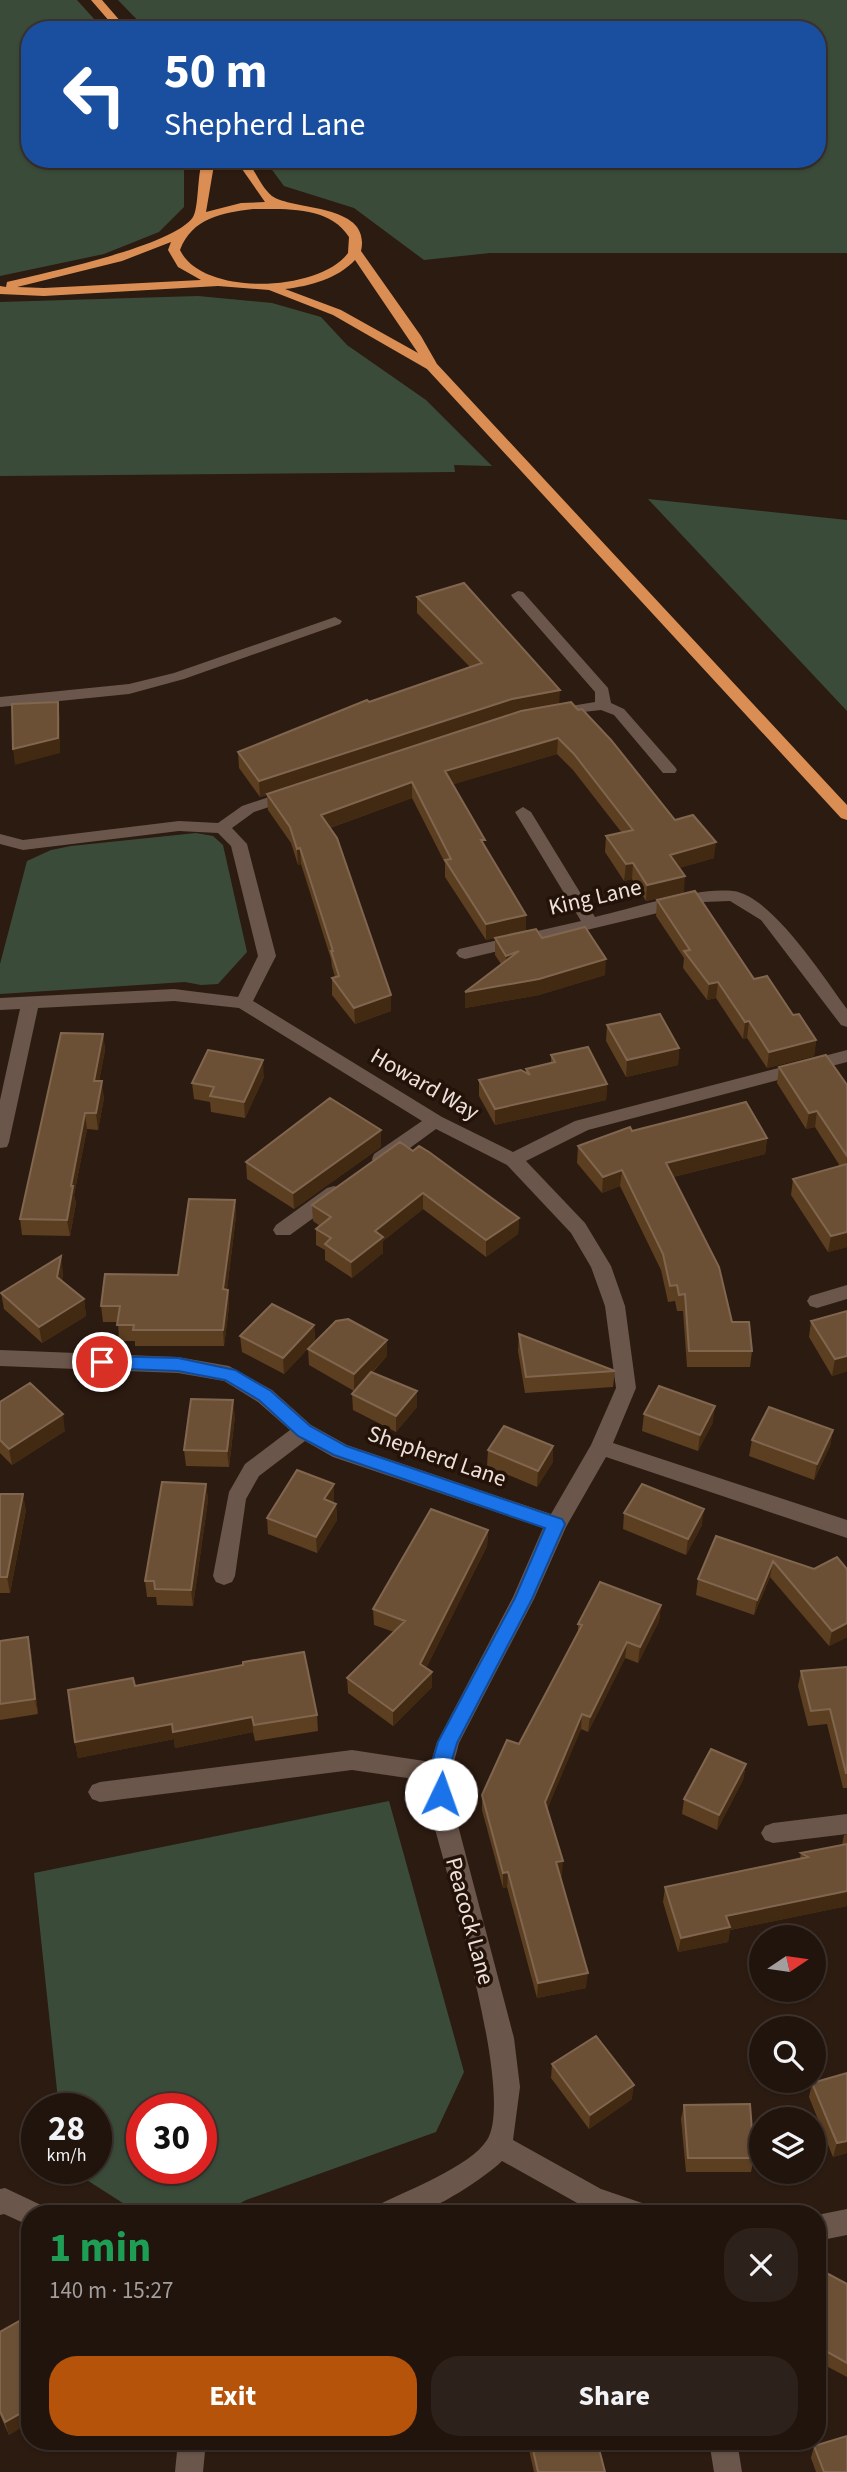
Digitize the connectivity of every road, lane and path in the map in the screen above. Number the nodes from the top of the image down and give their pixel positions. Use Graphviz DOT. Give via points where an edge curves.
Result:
graph roads {
  1 [pos="96,0"];
  2 [pos="115,21"];
  3 [pos="205,168"];
  4 [pos="247,168"];
  5 [pos="284,205"];
  6 [pos="199,218"];
  7 [pos="177,236"];
  8 [pos="355,252"];
  9 [pos="222,283"];
  10 [pos="260,287"];
  11 [pos="0,289"];
  12 [pos="432,366"];
  13 [pos="518,595"];
  14 [pos="335,621"];
  15 [pos="0,702"];
  16 [pos="603,705"];
  17 [pos="530,717"];
  18 [pos="669,770"];
  19 [pos="312,788"];
  20 [pos="523,812"];
  21 [pos="847,815"];
  22 [pos="222,828"];
  23 [pos="0,839"];
  24 [pos="590,922"];
  25 [pos="465,953"];
  26 [pos="243,1003"];
  27 [pos="0,1004"];
  28 [pos="30,1004"];
  29 [pos="847,1021"];
  30 [pos="847,1056"];
  31 [pos="435,1121"];
  32 [pos="0,1142"];
  33 [pos="514,1160"];
  34 [pos="370,1168"];
  35 [pos="348,1184"];
  36 [pos="283,1230"];
  37 [pos="847,1292"];
  38 [pos="817,1301"];
  39 [pos="0,1358"];
  40 [pos="304,1431"];
  41 [pos="601,1447"];
  42 [pos="556,1524"];
  43 [pos="847,1529"];
  44 [pos="224,1576"];
  45 [pos="439,1773"];
  46 [pos="100,1792"];
  47 [pos="847,1824"];
  48 [pos="773,1833"];
  49 [pos="499,2146"];
  50 [pos="0,2202"];
  51 [pos="405,2205"];
  52 [pos="611,2205"];
  53 [pos="21,2209"];
  54 [pos="847,2222"];
  55 [pos="826,2226"];
  56 [pos="191,2450"];
  57 [pos="724,2450"];
  58 [pos="190,2472"];
  59 [pos="728,2472"];
  1 -- 2 [label="highway"];
  3 -- 6 [label="highway"];
  4 -- 5 [label="highway" via="267,198"];
  5 -- 6 [label="highway" via="243,207"];
  5 -- 8 [label="highway" via="341,221 352,231"];
  6 -- 7 [label="highway"];
  7 -- 9 [label="highway" via="174,250 181,263 197,275"];
  7 -- 11 [label="highway" via="118,258"];
  8 -- 10 [label="highway" via="331,273"];
  8 -- 12 [label="highway"];
  9 -- 10 [label="highway"];
  9 -- 11 [label="highway" via="44,292"];
  10 -- 12 [label="highway" via="306,297 342,313"];
  12 -- 21 [label="highway"];
  13 -- 16 [label="street" via="603,691"];
  14 -- 15 [label="street" via="129,689"];
  16 -- 17 [label="street"];
  16 -- 18 [label="street" via="619,712"];
  19 -- 22 [label="street" via="248,809"];
  20 -- 24 [label="street"];
  22 -- 23 [label="street" via="179,826 23,845"];
  22 -- 26 [label="street" via="239,844 267,956"];
  24 -- 25 [label="street, King Lane"];
  24 -- 29 [label="street, King Lane" via="704,897 733,896 767,916"];
  26 -- 28 [label="street, Howard Way" via="174,995"];
  26 -- 31 [label="street, Howard Way"];
  27 -- 28 [label="street, Howard Way"];
  28 -- 32 [label="street"];
  30 -- 33 [label="street" via="582,1125"];
  31 -- 33 [label="street, Howard Way"];
  31 -- 34 [label="street"];
  33 -- 41 [label="street, Howard Way" via="578,1228 601,1266 615,1306 626,1388"];
  35 -- 36 [label="street"];
  37 -- 38 [label="street"];
  39 -- 40 [label="street, Shepherd Lane" via="178,1365 229,1374 265,1396"];
  40 -- 42 [label="street, Shepherd Lane" via="340,1451"];
  40 -- 44 [label="street" via="252,1470 236,1498"];
  41 -- 42 [label="street, Peacock Lane"];
  41 -- 43 [label="street"];
  42 -- 45 [label="street, Peacock Lane" via="523,1599 448,1742"];
  45 -- 46 [label="street" via="352,1760"];
  45 -- 49 [label="street, Peacock Lane" via="443,1814 501,2038 508,2087"];
  47 -- 48 [label="street"];
  49 -- 51 [label="street" via="454,2181"];
  49 -- 52 [label="street"];
  50 -- 53 [label="street"];
  54 -- 55 [label="street"];
  56 -- 58 [label="street"];
  57 -- 59 [label="street"];
}
